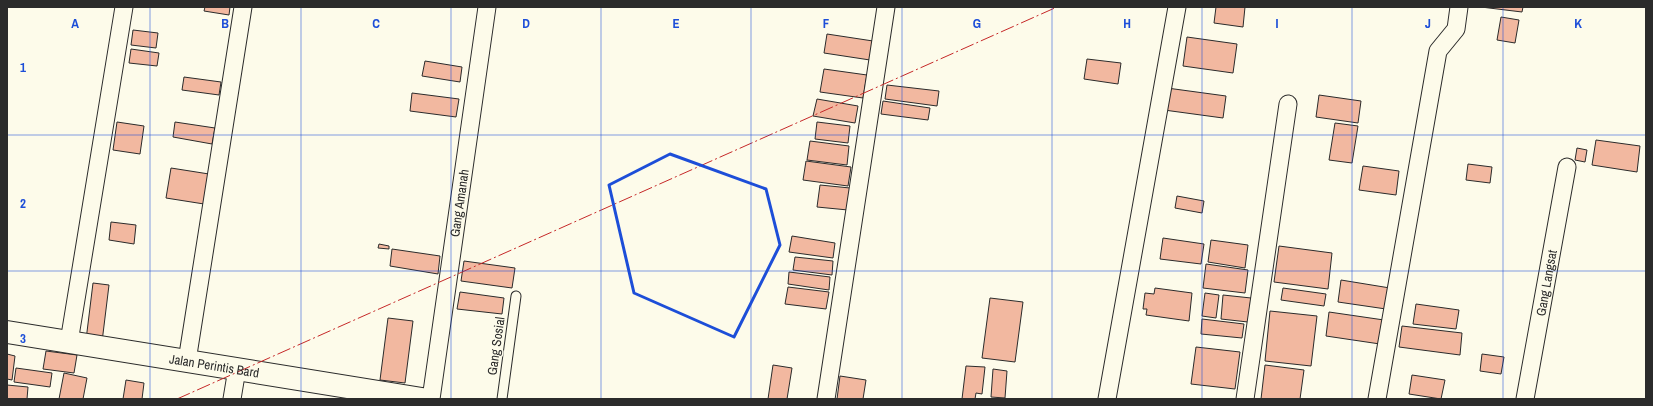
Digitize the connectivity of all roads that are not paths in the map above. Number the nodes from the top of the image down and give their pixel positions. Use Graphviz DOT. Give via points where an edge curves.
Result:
graph roads {
  1 [pos="124,7"];
  2 [pos="243,7"];
  3 [pos="488,7"];
  4 [pos="886,7"];
  5 [pos="1177,7"];
  6 [pos="1459,7"];
  7 [pos="1288,104"];
  8 [pos="1567,167"];
  9 [pos="516,296"];
  10 [pos="7,332"];
  11 [pos="69,342"];
  12 [pos="187,361"];
  13 [pos="237,369"];
  14 [pos="351,393"];
  15 [pos="232,399"];
  16 [pos="422,399"];
  17 [pos="431,399"];
  18 [pos="502,399"];
  19 [pos="826,399"];
  20 [pos="1107,399"];
  21 [pos="1245,399"];
  22 [pos="1377,399"];
  23 [pos="1525,399"];
  1 -- 11 [label="street"];
  2 -- 12 [label="street"];
  3 -- 17 [label="street, Gang Amanah"];
  4 -- 19 [label="street"];
  5 -- 20 [label="street"];
  6 -- 22 [label="street" via="1456,29 1438,51"];
  7 -- 21 [label="street"];
  8 -- 23 [label="street, Gang Langsat"];
  9 -- 18 [label="lane, Gang Sosial"];
  10 -- 11 [label="street, Jalan Perintis Bard"];
  11 -- 12 [label="street, Jalan Perintis Bard"];
  12 -- 13 [label="street, Jalan Perintis Bard"];
  13 -- 14 [label="street, Jalan Perintis Bard"];
  13 -- 15 [label="street"];
  14 -- 16 [label="street, Jalan Perintis Bard"];
}
